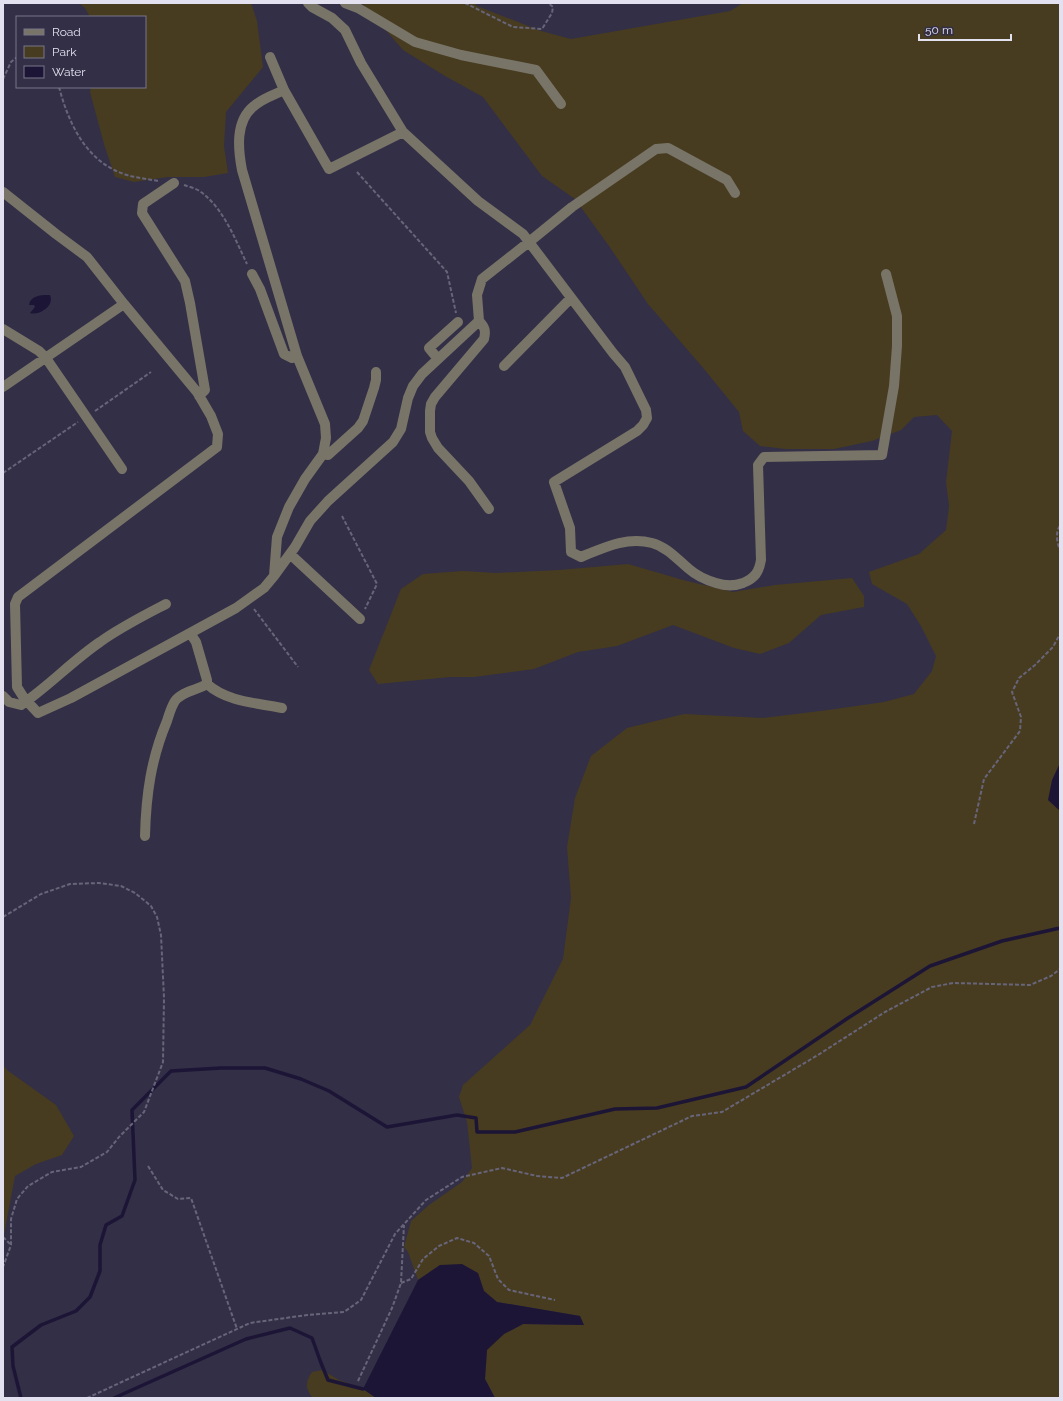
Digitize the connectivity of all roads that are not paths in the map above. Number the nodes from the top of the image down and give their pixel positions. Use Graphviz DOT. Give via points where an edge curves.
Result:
graph roads {
  1 [pos="308,3"];
  2 [pos="346,3"];
  3 [pos="270,57"];
  4 [pos="284,90"];
  5 [pos="561,104"];
  6 [pos="403,132"];
  7 [pos="174,183"];
  8 [pos="3,192"];
  9 [pos="735,193"];
  10 [pos="529,242"];
  11 [pos="252,274"];
  12 [pos="886,274"];
  13 [pos="571,298"];
  14 [pos="124,304"];
  15 [pos="479,321"];
  16 [pos="458,322"];
  17 [pos="3,329"];
  18 [pos="297,356"];
  19 [pos="46,358"];
  20 [pos="438,359"];
  21 [pos="504,366"];
  22 [pos="376,372"];
  23 [pos="3,387"];
  24 [pos="199,396"];
  25 [pos="323,454"];
  26 [pos="122,469"];
  27 [pos="489,509"];
  28 [pos="290,554"];
  29 [pos="274,576"];
  30 [pos="166,604"];
  31 [pos="360,619"];
  32 [pos="190,633"];
  33 [pos="207,684"];
  34 [pos="3,696"];
  35 [pos="27,701"];
  36 [pos="282,708"];
  37 [pos="145,836"];
  1 -- 6 [label="lane" via="332,18 345,30"];
  2 -- 5 [label="lane" via="415,42 461,55 536,70"];
  3 -- 4 [label="lane"];
  4 -- 6 [label="lane" via="329,169"];
  4 -- 18 [label="lane" via="253,107 241,124 238,150"];
  6 -- 10 [label="lane" via="478,202 524,234"];
  7 -- 24 [label="lane" via="143,204 142,213 185,281 205,390"];
  8 -- 14 [label="lane" via="87,257"];
  9 -- 10 [label="lane" via="727,180 668,148 656,149 572,207"];
  10 -- 13 [label="lane"];
  10 -- 15 [label="lane" via="482,278 477,295"];
  11 -- 18 [label="lane" via="284,354 292,358"];
  12 -- 13 [label="lane" via="897,316 897,346 894,386 882,455 764,458 758,465 760,569 751,580 740,584 723,585 705,580 668,550 652,543 622,541 581,557 571,552 570,528 554,482 637,431 647,418 646,410 625,367"];
  13 -- 21 [label="lane"];
  14 -- 19 [label="lane"];
  14 -- 24 [label="lane"];
  15 -- 20 [label="lane"];
  15 -- 27 [label="lane" via="484,326 484,339 435,397 431,404 430,432 438,448 469,481"];
  16 -- 20 [label="lane" via="429,348"];
  17 -- 19 [label="lane"];
  18 -- 25 [label="lane" via="325,424"];
  19 -- 23 [label="lane"];
  19 -- 26 [label="lane"];
  20 -- 28 [label="lane" via="413,386 402,429 393,442 328,500 310,521"];
  22 -- 25 [label="lane" via="374,388 363,421 328,455"];
  24 -- 35 [label="lane" via="218,434 217,447 18,597 15,604 17,687"];
  25 -- 29 [label="lane" via="305,479 284,519 277,537"];
  28 -- 29 [label="lane"];
  28 -- 31 [label="lane"];
  29 -- 32 [label="lane" via="264,588 236,608"];
  30 -- 35 [label="lane" via="99,642"];
  32 -- 33 [label="lane" via="196,642"];
  32 -- 35 [label="lane" via="71,698 38,713"];
  33 -- 36 [label="lane" via="215,692 227,697"];
  33 -- 37 [label="lane" via="182,695 175,701 160,738 152,768"];
  34 -- 35 [label="lane" via="9,702 21,705"];
}
